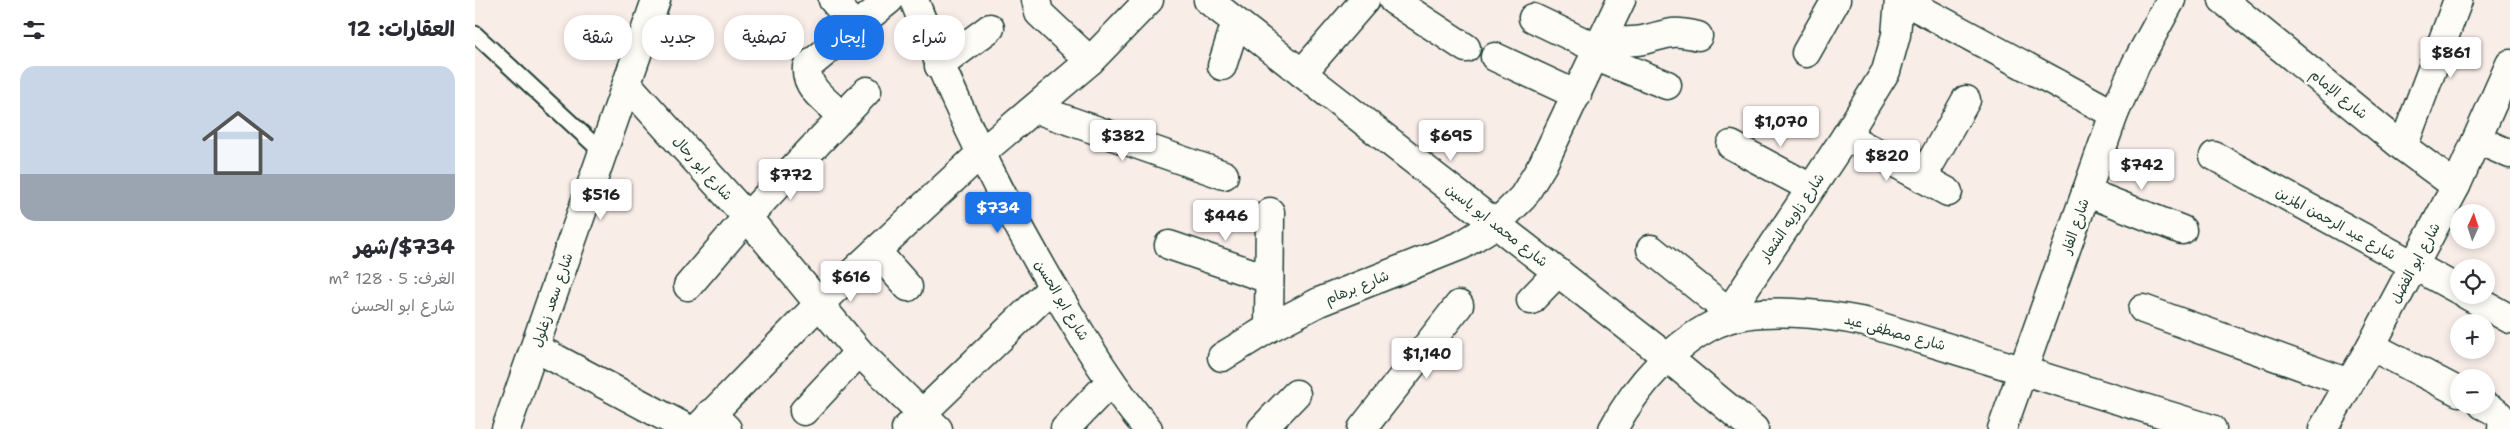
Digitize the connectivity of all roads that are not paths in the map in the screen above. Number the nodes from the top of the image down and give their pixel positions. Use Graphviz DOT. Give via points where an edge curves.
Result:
graph roads {
  1 [pos="656,0"];
  2 [pos="833,0"];
  3 [pos="889,0"];
  4 [pos="915,0"];
  5 [pos="1036,0"];
  6 [pos="1149,0"];
  7 [pos="1208,0"];
  8 [pos="1365,0"];
  9 [pos="1393,0"];
  10 [pos="1621,0"];
  11 [pos="1836,0"];
  12 [pos="1899,0"];
  13 [pos="1903,0"];
  14 [pos="2171,0"];
  15 [pos="2458,0"];
  16 [pos="2239,5"];
  17 [pos="846,15"];
  18 [pos="869,15"];
  19 [pos="1533,18"];
  20 [pos="1236,22"];
  21 [pos="990,28"];
  22 [pos="475,34"];
  23 [pos="1698,36"];
  24 [pos="1466,48"];
  25 [pos="1598,48"];
  26 [pos="1806,53"];
  27 [pos="1495,57"];
  28 [pos="815,60"];
  29 [pos="1091,61"];
  30 [pos="2510,64"];
  31 [pos="939,66"];
  32 [pos="1222,66"];
  33 [pos="1302,73"];
  34 [pos="627,84"];
  35 [pos="1667,85"];
  36 [pos="867,91"];
  37 [pos="1577,94"];
  38 [pos="1966,100"];
  39 [pos="1035,109"];
  40 [pos="2114,114"];
  41 [pos="842,116"];
  42 [pos="1846,136"];
  43 [pos="2478,140"];
  44 [pos="1731,145"];
  45 [pos="2403,147"];
  46 [pos="602,152"];
  47 [pos="980,154"];
  48 [pos="2510,154"];
  49 [pos="2214,156"];
  50 [pos="1224,175"];
  51 [pos="1922,178"];
  52 [pos="2456,186"];
  53 [pos="1811,188"];
  54 [pos="1948,192"];
  55 [pos="2086,192"];
  56 [pos="1270,212"];
  57 [pos="747,217"];
  58 [pos="1496,224"];
  59 [pos="2182,230"];
  60 [pos="1169,245"];
  61 [pos="1651,249"];
  62 [pos="876,251"];
  63 [pos="2414,266"];
  64 [pos="1558,272"];
  65 [pos="1269,280"];
  66 [pos="2450,285"];
  67 [pos="689,286"];
  68 [pos="908,287"];
  69 [pos="1053,287"];
  70 [pos="1531,300"];
  71 [pos="819,304"];
  72 [pos="2483,304"];
  73 [pos="1459,305"];
  74 [pos="2143,309"];
  75 [pos="1726,316"];
  76 [pos="2510,319"];
  77 [pos="1269,328"];
  78 [pos="2371,346"];
  79 [pos="536,348"];
  80 [pos="859,352"];
  81 [pos="1222,357"];
  82 [pos="1668,358"];
  83 [pos="2025,370"];
  84 [pos="1111,381"];
  85 [pos="2349,383"];
  86 [pos="2450,387"];
  87 [pos="1296,394"];
  88 [pos="804,411"];
  89 [pos="2495,411"];
  90 [pos="711,424"];
  91 [pos="922,424"];
  92 [pos="1620,426"];
  93 [pos="2329,427"];
  94 [pos="507,429"];
  95 [pos="688,429"];
  96 [pos="1065,429"];
  97 [pos="1148,429"];
  98 [pos="1262,429"];
  99 [pos="1362,429"];
  100 [pos="1755,429"];
  101 [pos="2002,429"];
  102 [pos="2212,429"];
  103 [pos="2502,429"];
  1 -- 34 [label="street, شارع سعد زغلول"];
  2 -- 17 [label="street"];
  3 -- 18 [label="street"];
  4 -- 31 [label="street, شارع ابو الحسن"];
  5 -- 29 [label="street" via="1039,13"];
  6 -- 29 [label="street"];
  7 -- 20 [label="street, شارع محمد ابو ياسين"];
  8 -- 33 [label="street"];
  9 -- 24 [label="street"];
  10 -- 25 [label="street, شارع برهام"];
  11 -- 26 [label="street"];
  12 -- 42 [label="street, شارع زاويه الشعار" via="1896,35 1885,71"];
  13 -- 40 [label="street"];
  14 -- 40 [label="street, شارع الفار" via="2136,64"];
  15 -- 45 [label="street"];
  16 -- 45 [label="street, شارع الإمام"];
  19 -- 25 [label="street"];
  20 -- 32 [label="street"];
  20 -- 33 [label="street, شارع محمد ابو ياسين"];
  21 -- 31 [label="street"];
  22 -- 46 [label="lane"];
  23 -- 25 [label="street" via="1681,32 1663,33"];
  25 -- 35 [label="street"];
  25 -- 37 [label="street, شارع برهام"];
  27 -- 37 [label="street"];
  28 -- 41 [label="street" via="807,67 806,78 811,87"];
  29 -- 39 [label="street"];
  30 -- 43 [label="street, شارع ابو الفضل"];
  31 -- 47 [label="street, شارع ابو الحسن"];
  33 -- 58 [label="street, شارع محمد ابو ياسين"];
  34 -- 46 [label="street, شارع سعد زغلول"];
  34 -- 57 [label="street, شارع ابو رحال"];
  36 -- 41 [label="street"];
  37 -- 58 [label="street, شارع برهام" via="1523,197"];
  38 -- 51 [label="street"];
  39 -- 47 [label="street"];
  39 -- 50 [label="street"];
  40 -- 55 [label="street, شارع الفار"];
  41 -- 57 [label="street"];
  42 -- 51 [label="street"];
  42 -- 53 [label="street, شارع زاويه الشعار"];
  43 -- 48 [label="street"];
  43 -- 52 [label="street, شارع ابو الفضل"];
  44 -- 53 [label="street"];
  45 -- 52 [label="street, شارع الإمام"];
  46 -- 79 [label="street, شارع سعد زغلول"];
  47 -- 62 [label="street"];
  47 -- 69 [label="street, شارع ابو الحسن"];
  49 -- 63 [label="street, شارع عبد الرحمن المزين"];
  51 -- 54 [label="street"];
  52 -- 63 [label="street, شارع ابو الفضل"];
  53 -- 75 [label="street, شارع زاويه الشعار"];
  55 -- 59 [label="street"];
  55 -- 83 [label="street, شارع الفار"];
  56 -- 65 [label="street"];
  57 -- 67 [label="street"];
  57 -- 71 [label="street, شارع ابو رحال"];
  58 -- 64 [label="street, شارع محمد ابو ياسين"];
  58 -- 77 [label="street, شارع برهام" via="1462,245 1319,302"];
  60 -- 65 [label="street"];
  61 -- 75 [label="street"];
  62 -- 68 [label="street"];
  62 -- 71 [label="street"];
  63 -- 66 [label="street, شارع عبد الرحمن المزين"];
  63 -- 78 [label="street, شارع ابو الفضل"];
  64 -- 70 [label="street"];
  64 -- 82 [label="street, شارع محمد ابو ياسين"];
  65 -- 77 [label="street"];
  69 -- 84 [label="street, شارع ابو الحسن"];
  69 -- 91 [label="street"];
  71 -- 80 [label="street, شارع ابو رحال"];
  71 -- 90 [label="street"];
  72 -- 76 [label="street"];
  73 -- 99 [label="street"];
  74 -- 85 [label="street"];
  75 -- 82 [label="street, شارع مصطفى عيد"];
  75 -- 83 [label="street, شارع مصطفى عيد" via="1831,315 1865,322"];
  77 -- 81 [label="street, شارع برهام"];
  78 -- 85 [label="street, شارع ابو الفضل"];
  78 -- 86 [label="street"];
  79 -- 94 [label="street, شارع سعد زغلول"];
  79 -- 95 [label="street"];
  80 -- 88 [label="street"];
  80 -- 91 [label="street, شارع ابو رحال"];
  82 -- 92 [label="street, شارع مصطفى عيد" via="1640,388"];
  82 -- 100 [label="street, شارع محمد ابو ياسين"];
  83 -- 101 [label="street, شارع الفار"];
  83 -- 102 [label="street, شارع مصطفى عيد"];
  84 -- 96 [label="street"];
  84 -- 97 [label="street, شارع ابو الحسن"];
  85 -- 93 [label="street, شارع ابو الفضل"];
  87 -- 98 [label="street"];
  89 -- 103 [label="street" via="2503,422"];
}
